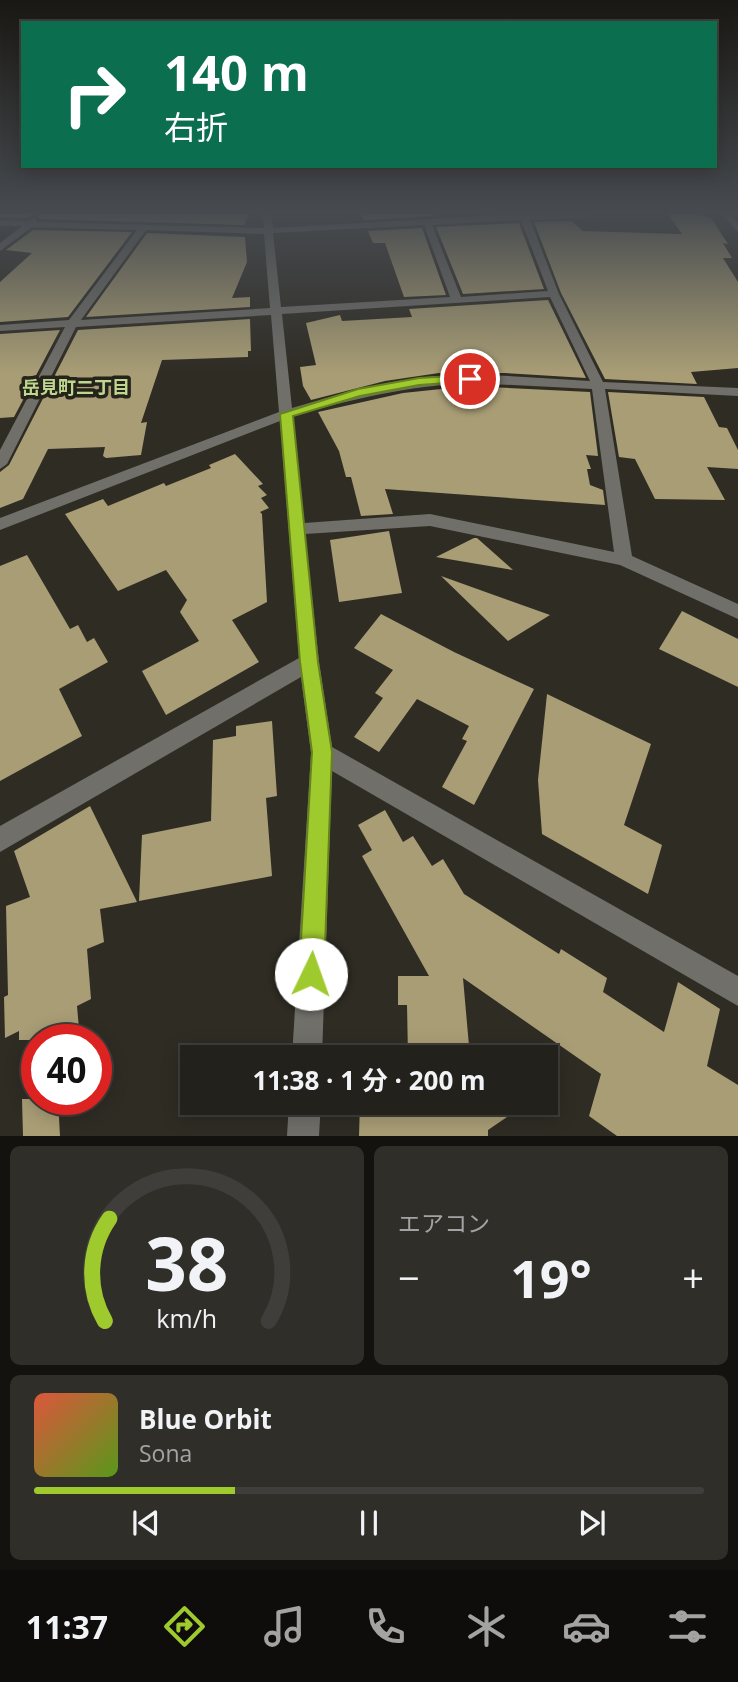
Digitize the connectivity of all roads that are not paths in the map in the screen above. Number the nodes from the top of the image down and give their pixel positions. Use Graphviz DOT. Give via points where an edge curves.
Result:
graph roads {
  1 [pos="114,267"];
  2 [pos="271,267"];
  3 [pos="444,267"];
  4 [pos="544,267"];
  5 [pos="554,294"];
  6 [pos="457,301"];
  7 [pos="275,312"];
  8 [pos="72,324"];
  9 [pos="0,328"];
  10 [pos="598,384"];
  11 [pos="738,392"];
  12 [pos="286,414"];
  13 [pos="4,447"];
  14 [pos="0,464"];
  15 [pos="0,524"];
  16 [pos="298,529"];
  17 [pos="624,560"];
  18 [pos="738,612"];
  19 [pos="309,662"];
  20 [pos="322,752"];
  21 [pos="0,840"];
  22 [pos="738,992"];
  23 [pos="308,1045"];
  24 [pos="304,1115"];
  25 [pos="303,1136"];
  1 -- 8 [label="street"];
  2 -- 7 [label="street"];
  3 -- 6 [label="street"];
  4 -- 5 [label="street"];
  5 -- 6 [label="street"];
  5 -- 10 [label="street"];
  6 -- 7 [label="street"];
  7 -- 8 [label="street"];
  7 -- 12 [label="street"];
  8 -- 9 [label="street"];
  8 -- 13 [label="street"];
  10 -- 11 [label="street"];
  10 -- 12 [label="street" via="470,379 419,382 358,393"];
  10 -- 17 [label="street"];
  12 -- 15 [label="street"];
  12 -- 16 [label="street"];
  13 -- 14 [label="street"];
  16 -- 17 [label="street" via="430,520"];
  16 -- 19 [label="street"];
  17 -- 18 [label="street"];
  19 -- 20 [label="street"];
  19 -- 21 [label="street"];
  20 -- 22 [label="street"];
  20 -- 23 [label="street"];
  24 -- 25 [label="street"];
}
